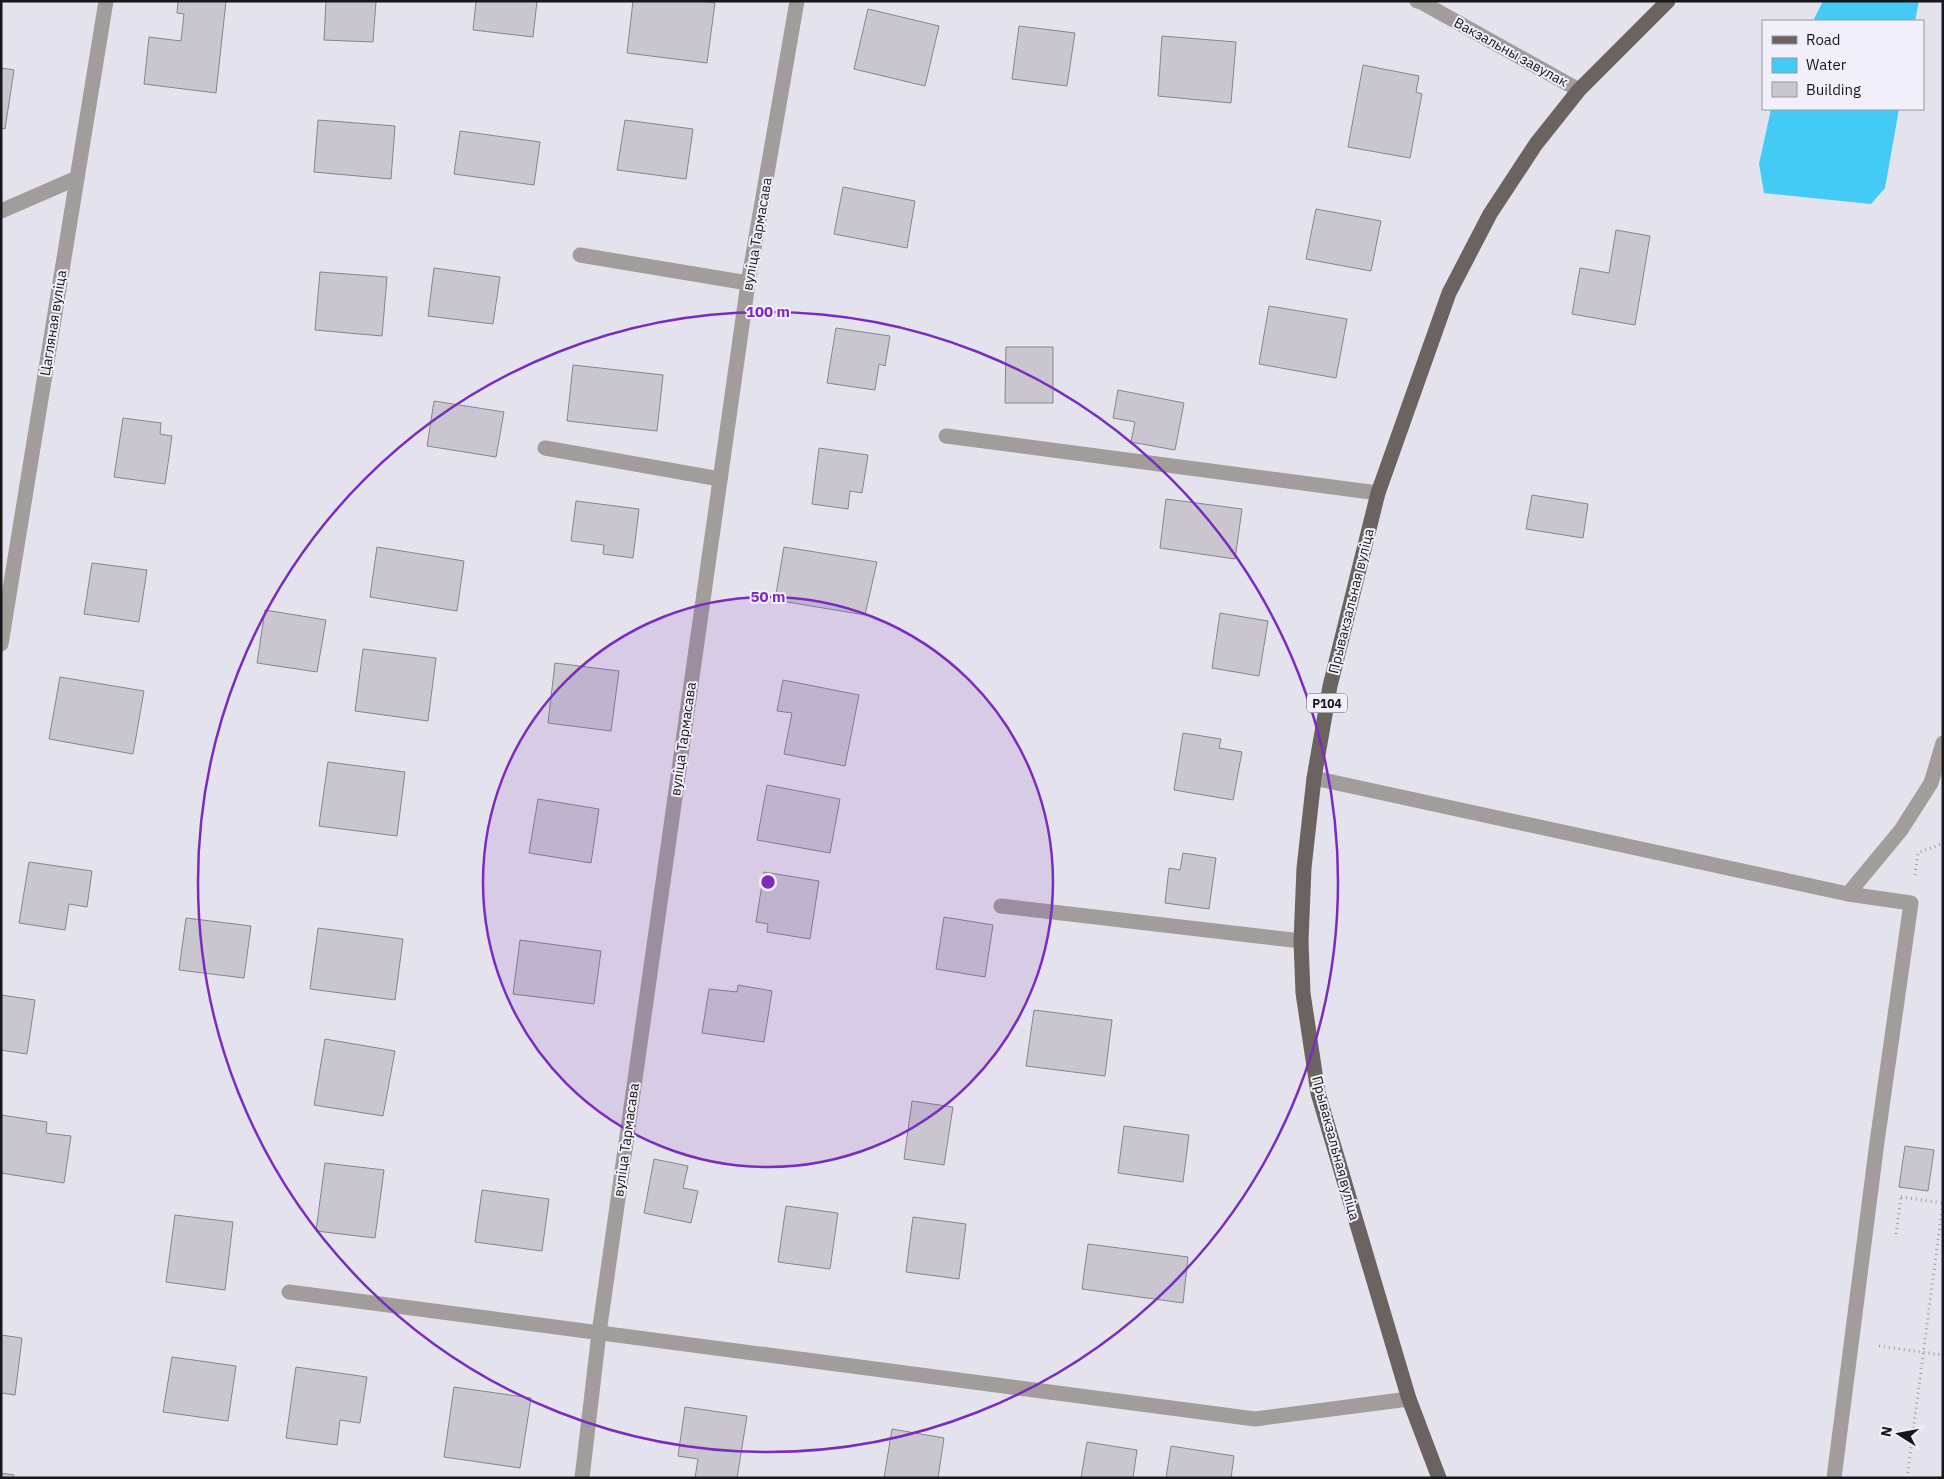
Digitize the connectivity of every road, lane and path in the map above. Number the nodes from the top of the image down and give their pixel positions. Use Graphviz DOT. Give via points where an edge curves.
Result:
graph roads {
  1 [pos="106,1"];
  2 [pos="797,1"];
  3 [pos="1417,1"];
  4 [pos="1668,1"];
  5 [pos="1579,90"];
  6 [pos="77,178"];
  7 [pos="1,210"];
  8 [pos="580,255"];
  9 [pos="748,283"];
  10 [pos="946,436"];
  11 [pos="545,448"];
  12 [pos="720,479"];
  13 [pos="1378,493"];
  14 [pos="1,644"];
  15 [pos="1943,742"];
  16 [pos="1314,778"];
  17 [pos="1943,843"];
  18 [pos="1848,894"];
  19 [pos="1911,903"];
  20 [pos="1001,906"];
  21 [pos="1301,941"];
  22 [pos="1901,1197"];
  23 [pos="1943,1202"];
  24 [pos="289,1292"];
  25 [pos="599,1333"];
  26 [pos="1879,1346"];
  27 [pos="1943,1356"];
  28 [pos="1410,1399"];
  29 [pos="582,1478"];
  30 [pos="1439,1478"];
  31 [pos="1834,1478"];
  32 [pos="1907,1478"];
  1 -- 6 [label="street, Цагляная вуліца"];
  2 -- 9 [label="street, вуліца Тармасава"];
  3 -- 5 [label="street, Вакзальны завулак"];
  4 -- 5 [label="main road, Прывакзальная вуліца / Р104"];
  5 -- 13 [label="main road, Прывакзальная вуліца / Р104" via="1536,144 1495,207 1449,293"];
  6 -- 7 [label="street"];
  6 -- 14 [label="street, Цагляная вуліца"];
  8 -- 9 [label="street"];
  9 -- 12 [label="street, вуліца Тармасава"];
  10 -- 13 [label="street"];
  11 -- 12 [label="street"];
  12 -- 25 [label="street, вуліца Тармасава"];
  13 -- 16 [label="main road, Прывакзальная вуліца / Р104" via="1330,686"];
  15 -- 18 [label="street" via="1931,783 1901,830"];
  16 -- 18 [label="street"];
  16 -- 21 [label="main road, Прывакзальная вуліца / Р104" via="1304,868"];
  17 -- 19 [label="path" via="1918,853"];
  18 -- 19 [label="street"];
  19 -- 31 [label="street"];
  20 -- 21 [label="street"];
  21 -- 28 [label="main road, Прывакзальная вуліца / Р104" via="1303,993 1318,1093"];
  22 -- 23 [label="path"];
  23 -- 32 [label="path"];
  24 -- 25 [label="street"];
  25 -- 28 [label="street" via="1255,1419"];
  25 -- 29 [label="street, вуліца Тармасава"];
  26 -- 27 [label="path"];
  28 -- 30 [label="main road, Прывакзальная вуліца / Р104"];
}
